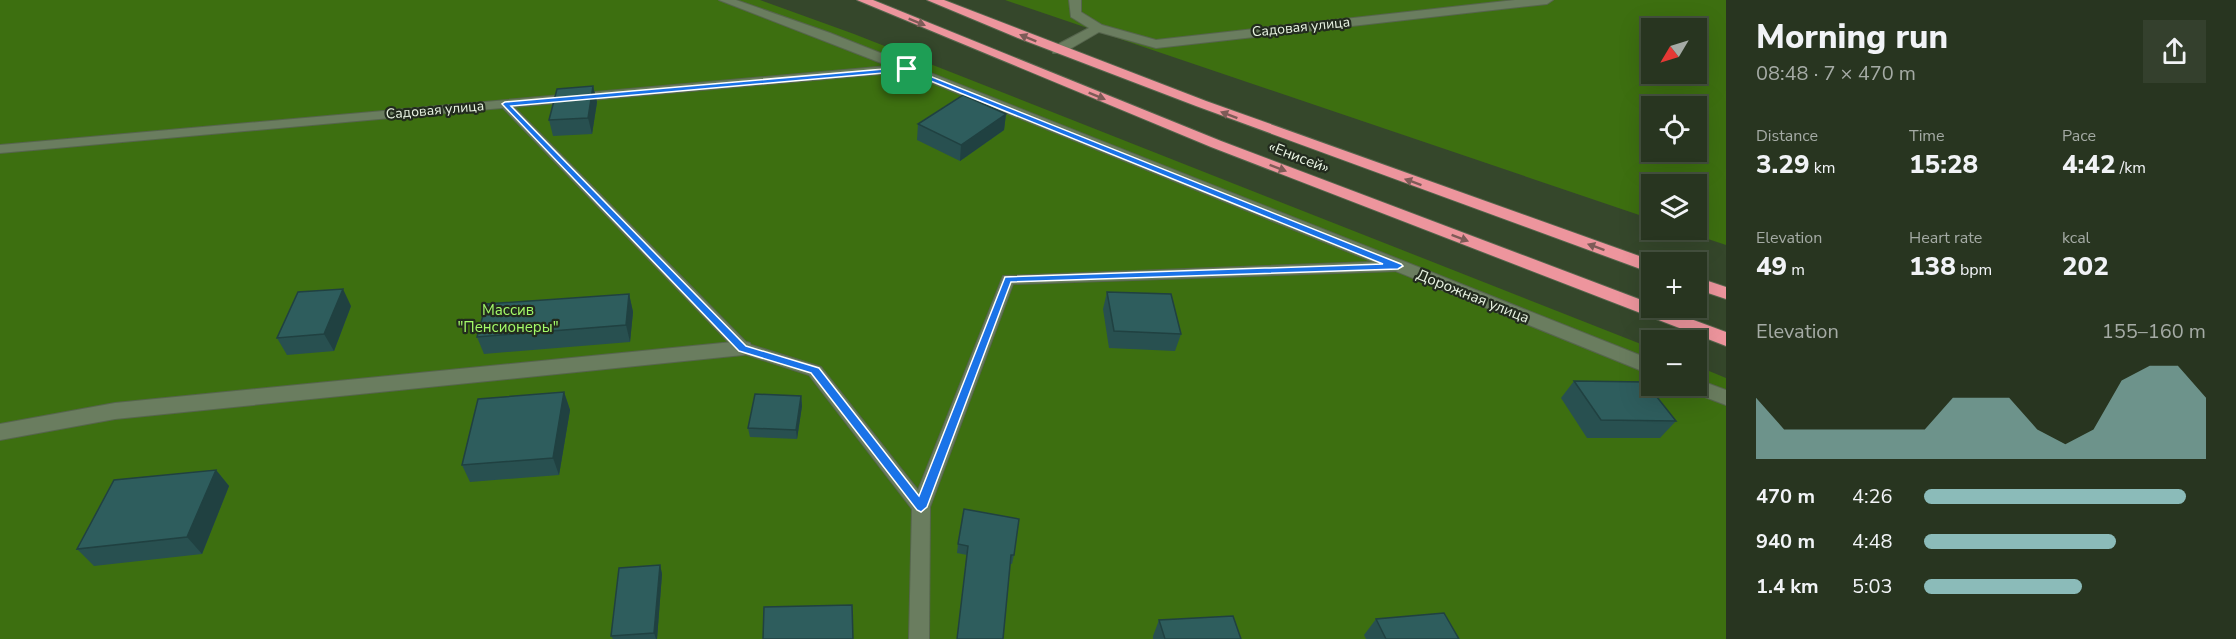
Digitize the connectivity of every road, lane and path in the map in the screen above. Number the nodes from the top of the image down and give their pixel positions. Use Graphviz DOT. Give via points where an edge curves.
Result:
graph roads {
  1 [pos="725,0"];
  2 [pos="863,0"];
  3 [pos="933,0"];
  4 [pos="1075,0"];
  5 [pos="1547,0"];
  6 [pos="1098,28"];
  7 [pos="1058,50"];
  8 [pos="907,69"];
  9 [pos="505,104"];
  10 [pos="0,149"];
  11 [pos="1641,263"];
  12 [pos="1398,266"];
  13 [pos="1707,287"];
  14 [pos="1726,293"];
  15 [pos="1726,339"];
  16 [pos="743,348"];
  17 [pos="1641,364"];
  18 [pos="1707,390"];
  19 [pos="1726,398"];
  20 [pos="0,432"];
  21 [pos="921,507"];
  22 [pos="920,639"];
  1 -- 8 [label="street, Дорожная улица"];
  2 -- 15 [label="highway, «Енисей», one-way" via="1216,144"];
  7 -- 3 [label="highway, «Енисей», one-way"];
  4 -- 6 [label="street, Садовая улица" via="1075,14"];
  5 -- 6 [label="street, Садовая улица" via="1156,44"];
  6 -- 7 [label="street"];
  11 -- 7 [label="highway, «Енисей», one-way"];
  8 -- 9 [label="street, Садовая улица"];
  8 -- 12 [label="street, Дорожная улица"];
  9 -- 10 [label="street, Садовая улица"];
  9 -- 16 [label="lane"];
  12 -- 17 [label="street, Дорожная улица"];
  12 -- 21 [label="lane" via="1008,279"];
  13 -- 14 [label="highway"];
  16 -- 20 [label="street" via="115,411"];
  16 -- 21 [label="lane" via="815,371"];
  18 -- 19 [label="street"];
  21 -- 22 [label="lane"];
}
